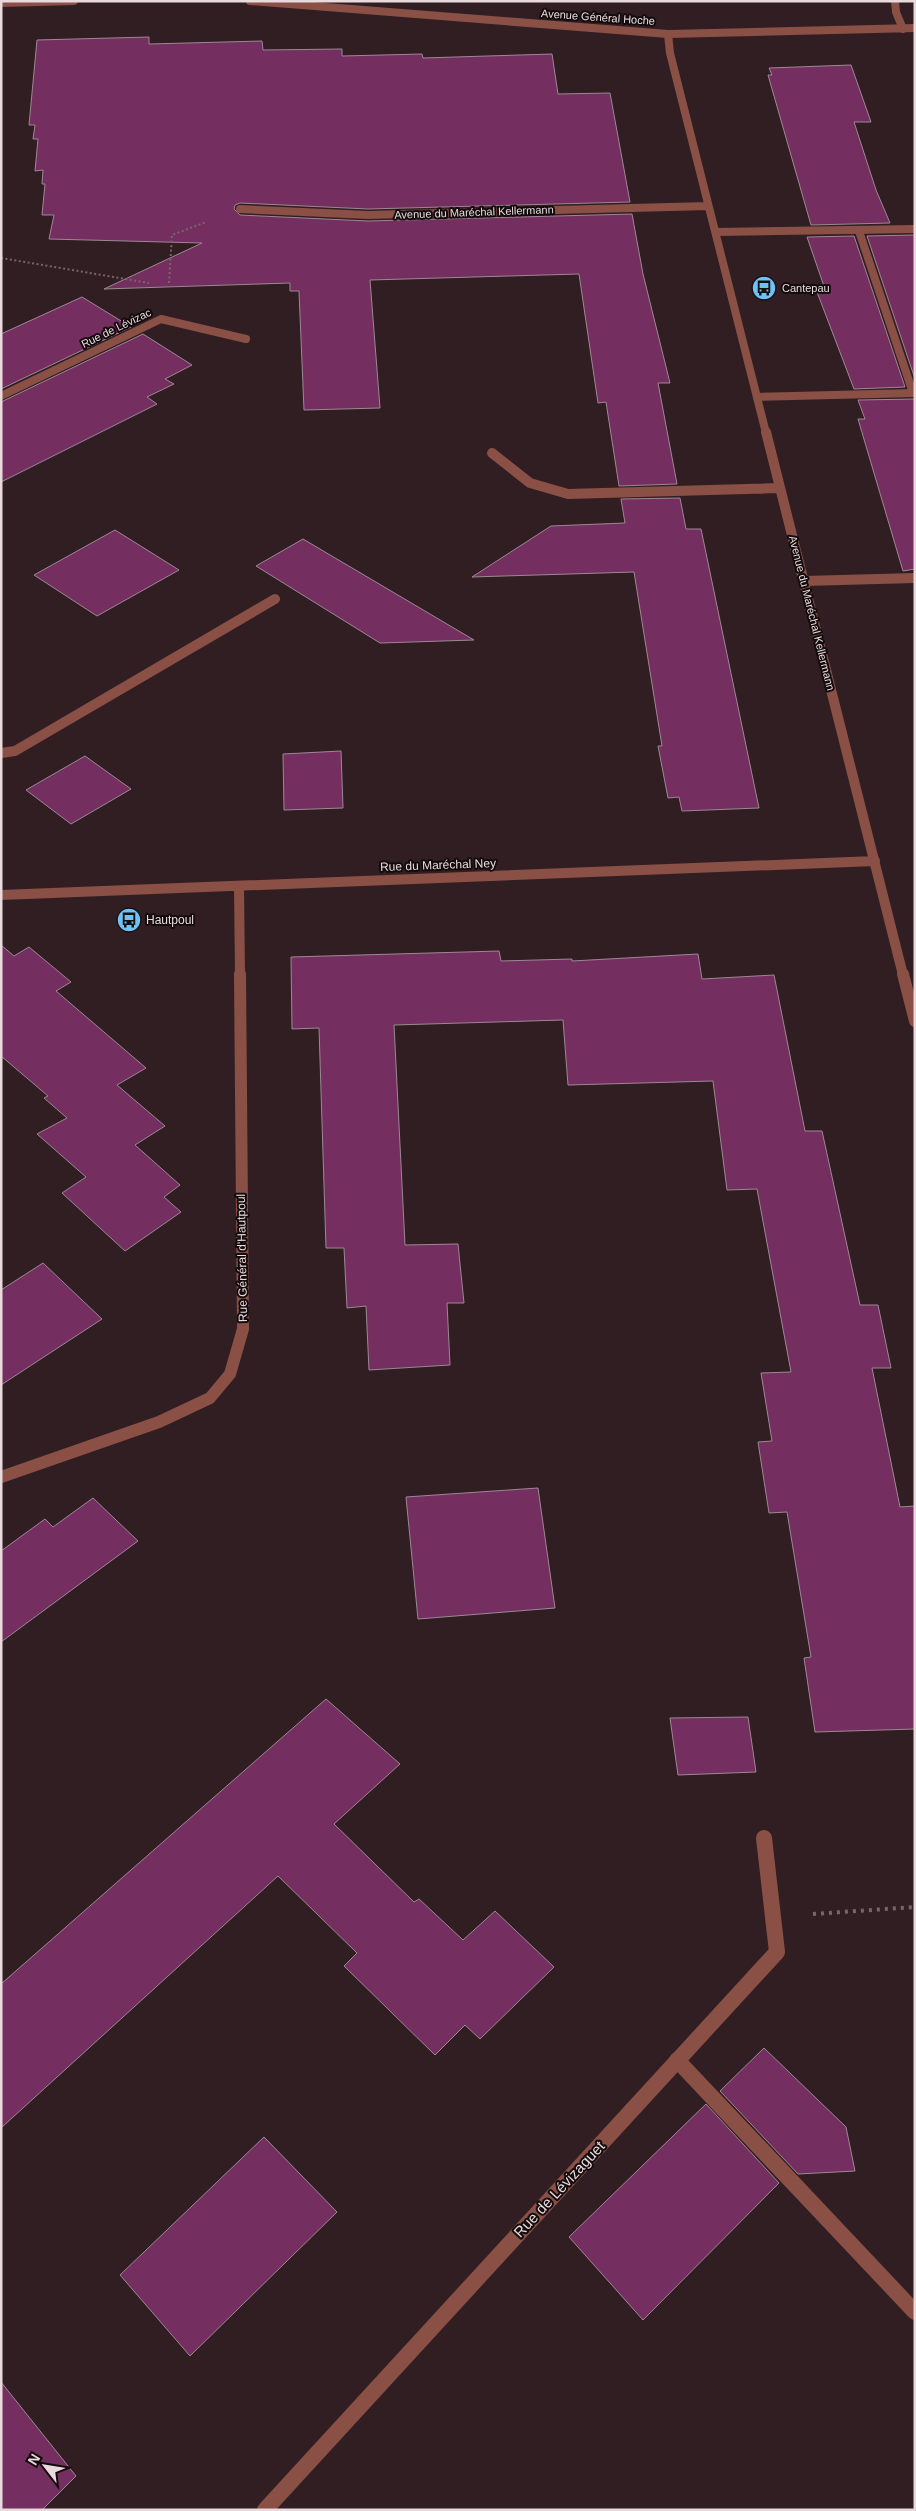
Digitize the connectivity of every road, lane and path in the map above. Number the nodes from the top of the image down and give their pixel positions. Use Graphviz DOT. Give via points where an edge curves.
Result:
graph roads {
  1 [pos="74,1"];
  2 [pos="250,1"];
  3 [pos="895,1"];
  4 [pos="1,3"];
  5 [pos="915,28"];
  6 [pos="903,29"];
  7 [pos="668,34"];
  8 [pos="708,206"];
  9 [pos="240,209"];
  10 [pos="915,229"];
  11 [pos="859,231"];
  12 [pos="716,232"];
  13 [pos="1,258"];
  14 [pos="149,283"];
  15 [pos="168,286"];
  16 [pos="246,339"];
  17 [pos="914,393"];
  18 [pos="1,396"];
  19 [pos="757,397"];
  20 [pos="492,453"];
  21 [pos="779,488"];
  22 [pos="915,578"];
  23 [pos="804,581"];
  24 [pos="275,600"];
  25 [pos="1,753"];
  26 [pos="875,861"];
  27 [pos="239,886"];
  28 [pos="1,895"];
  29 [pos="915,1021"];
  30 [pos="1,1478"];
  31 [pos="764,1838"];
  32 [pos="915,1907"];
  33 [pos="773,1917"];
  34 [pos="677,2060"];
  35 [pos="915,2312"];
  36 [pos="265,2510"];
  1 -- 4 [label="street"];
  2 -- 7 [label="street, Avenue Général Hoche"];
  3 -- 6 [label="street"];
  5 -- 6 [label="street, Avenue Général Hoche"];
  6 -- 7 [label="street, Avenue Général Hoche"];
  7 -- 8 [label="street, Avenue du Maréchal Kellermann"];
  8 -- 9 [label="street, Avenue du Maréchal Kellermann" via="368,215"];
  8 -- 12 [label="street, Avenue du Maréchal Kellermann"];
  9 -- 15 [label="path" via="172,235"];
  10 -- 11 [label="street"];
  11 -- 12 [label="street"];
  11 -- 17 [label="street"];
  12 -- 19 [label="street, Avenue du Maréchal Kellermann"];
  13 -- 14 [label="path"];
  16 -- 18 [label="street, Rue de Lévizac" via="161,319"];
  17 -- 19 [label="street"];
  19 -- 21 [label="street, Avenue du Maréchal Kellermann"];
  20 -- 21 [label="street" via="530,483 568,494"];
  21 -- 23 [label="street, Avenue du Maréchal Kellermann"];
  22 -- 23 [label="street"];
  23 -- 26 [label="street, Avenue du Maréchal Kellermann"];
  24 -- 25 [label="street" via="15,751"];
  26 -- 27 [label="street, Rue du Maréchal Ney"];
  26 -- 29 [label="street, Avenue du Maréchal Kellermann"];
  27 -- 28 [label="street, Rue du Maréchal Ney"];
  27 -- 30 [label="street, Rue Général d'Hautpoul" via="243,1329 230,1374 210,1398 159,1422"];
  31 -- 33 [label="street, Rue de Lévizaguet"];
  32 -- 33 [label="path"];
  33 -- 34 [label="street, Rue de Lévizaguet" via="777,1952"];
  34 -- 35 [label="street"];
  34 -- 36 [label="street, Rue de Lévizaguet"];
}
